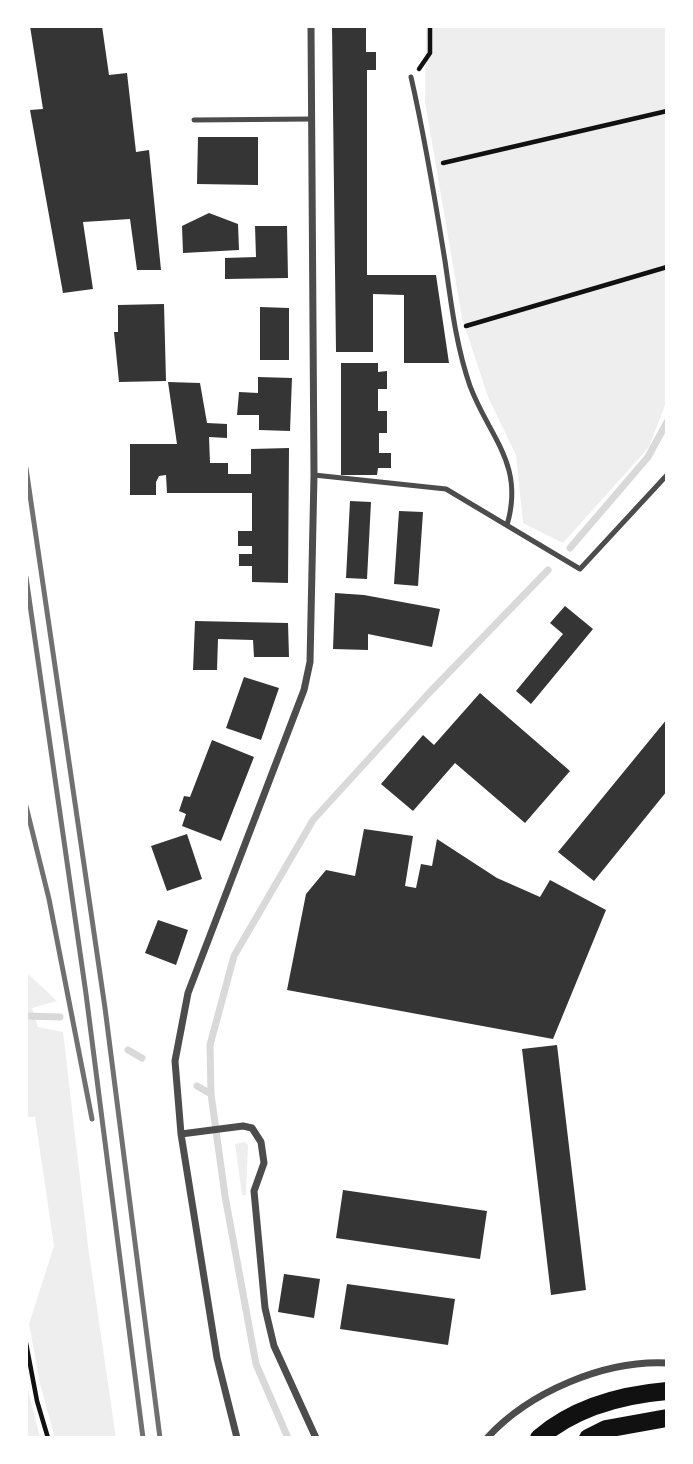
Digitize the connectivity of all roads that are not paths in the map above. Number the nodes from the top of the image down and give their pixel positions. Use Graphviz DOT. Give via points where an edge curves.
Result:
graph roads {
  1 [pos="311,26"];
  2 [pos="411,77"];
  3 [pos="312,119"];
  4 [pos="194,120"];
  5 [pos="667,474"];
  6 [pos="314,475"];
  7 [pos="507,525"];
  8 [pos="181,1134"];
  9 [pos="667,1363"];
  10 [pos="667,1391"];
  11 [pos="667,1418"];
  12 [pos="237,1438"];
  13 [pos="316,1438"];
  14 [pos="487,1438"];
  15 [pos="539,1438"];
  16 [pos="588,1438"];
  1 -- 3 [label="street"];
  2 -- 7 [label="lane" via="456,329 471,386 507,457 513,505"];
  3 -- 4 [label="lane"];
  3 -- 6 [label="street"];
  5 -- 7 [label="lane" via="580,569"];
  6 -- 7 [label="lane" via="446,489"];
  6 -- 8 [label="street" via="310,662 304,690 188,993 175,1061"];
  8 -- 12 [label="street" via="217,1358"];
  8 -- 13 [label="street" via="252,1128 261,1142 264,1163 254,1191 265,1307 274,1346"];
  9 -- 14 [label="street" via="622,1367 586,1377 519,1408"];
  10 -- 15 [label="main road" via="599,1404"];
  11 -- 16 [label="main road" via="606,1429"];
}
